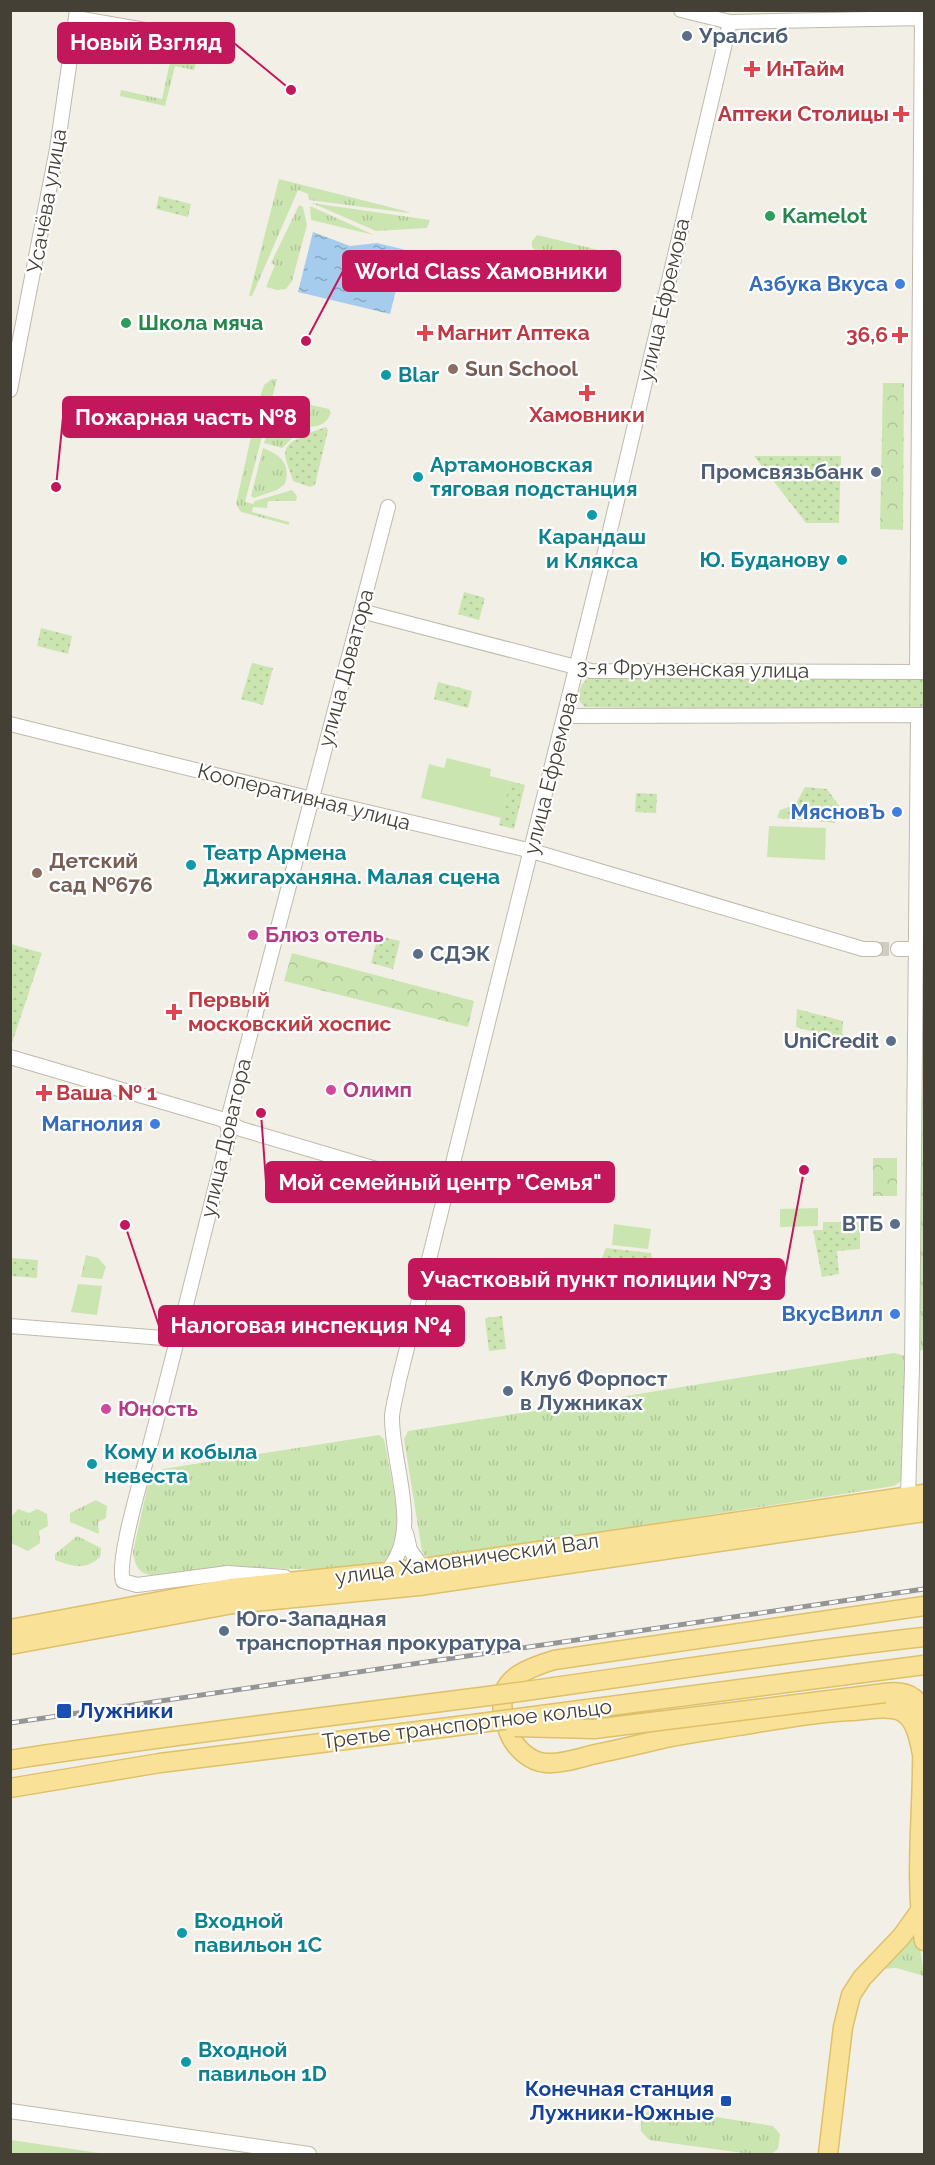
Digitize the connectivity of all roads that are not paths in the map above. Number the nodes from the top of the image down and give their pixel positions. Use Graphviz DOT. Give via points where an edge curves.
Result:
graph roads {
  1 [pos="681,10"];
  2 [pos="77,14"];
  3 [pos="922,14"];
  4 [pos="730,22"];
  5 [pos="202,40"];
  6 [pos="10,390"];
  7 [pos="388,507"];
  8 [pos="361,611"];
  9 [pos="577,668"];
  10 [pos="921,672"];
  11 [pos="921,715"];
  12 [pos="566,716"];
  13 [pos="10,724"];
  14 [pos="312,799"];
  15 [pos="532,851"];
  16 [pos="875,949"];
  17 [pos="898,949"];
  18 [pos="916,949"];
  19 [pos="10,1057"];
  20 [pos="227,1123"];
  21 [pos="447,1190"];
  22 [pos="10,1326"];
  23 [pos="177,1339"];
  24 [pos="924,1352"];
  25 [pos="912,1380"];
  26 [pos="916,1495"];
  27 [pos="924,1512"];
  28 [pos="404,1530"];
  29 [pos="418,1568"];
  30 [pos="386,1572"];
  31 [pos="317,1579"];
  32 [pos="433,1584"];
  33 [pos="232,1596"];
  34 [pos="924,1606"];
  35 [pos="10,1629"];
  36 [pos="924,1630"];
  37 [pos="924,1637"];
  38 [pos="860,1644"];
  39 [pos="10,1645"];
  40 [pos="924,1665"];
  41 [pos="450,1727"];
  42 [pos="923,1743"];
  43 [pos="10,1760"];
  44 [pos="10,1788"];
  45 [pos="919,1912"];
  46 [pos="924,1941"];
  47 [pos="10,2111"];
  48 [pos="309,2154"];
  49 [pos="828,2154"];
  1 -- 4 [label="street"];
  2 -- 5 [label="street"];
  2 -- 6 [label="street, Усачёва улица" via="57,149"];
  3 -- 4 [label="street"];
  3 -- 10 [label="street"];
  4 -- 9 [label="street, улица Ефремова"];
  7 -- 8 [label="street, улица Доватора"];
  8 -- 9 [label="street, 3-я Фрунзенская улица"];
  8 -- 14 [label="street, улица Доватора"];
  9 -- 10 [label="street, 3-я Фрунзенская улица"];
  9 -- 12 [label="street, улица Ефремова"];
  11 -- 12 [label="street"];
  11 -- 18 [label="street"];
  12 -- 15 [label="street, улица Ефремова"];
  13 -- 14 [label="street, Кооперативная улица"];
  14 -- 15 [label="street, Кооперативная улица"];
  14 -- 20 [label="street, улица Доватора"];
  15 -- 16 [label="street, Кооперативная улица" via="863,949"];
  15 -- 21 [label="street, улица Ефремова"];
  17 -- 18 [label="street"];
  18 -- 25 [label="street"];
  19 -- 20 [label="street"];
  20 -- 21 [label="street"];
  20 -- 23 [label="street, улица Доватора" via="229,1134"];
  21 -- 28 [label="street, улица Ефремова" via="392,1415"];
  22 -- 23 [label="street"];
  23 -- 31 [label="street, улица Доватора" via="127,1540 123,1581 137,1585 228,1573"];
  24 -- 25 [label="street"];
  25 -- 26 [label="street"];
  26 -- 29 [label="main road, улица Хамовнический Вал"];
  27 -- 32 [label="main road, улица Хамовнический Вал"];
  28 -- 29 [label="street, улица Ефремова"];
  28 -- 30 [label="street, улица Ефремова" via="400,1553"];
  29 -- 30 [label="main road, улица Хамовнический Вал"];
  29 -- 32 [label="street, улица Ефремова"];
  30 -- 31 [label="main road, улица Хамовнический Вал"];
  31 -- 33 [label="main road, улица Хамовнический Вал"];
  32 -- 33 [label="main road, улица Хамовнический Вал"];
  33 -- 35 [label="main road, улица Хамовнический Вал"];
  33 -- 39 [label="main road, улица Хамовнический Вал"];
  34 -- 42 [label="main road" via="554,1660 513,1678 504,1691 501,1707 516,1746 527,1756 545,1763 672,1737 824,1713 900,1711"];
  36 -- 38 [label="main road, bridge"];
  37 -- 38 [label="main road, Третье транспортное кольцо, bridge"];
  38 -- 43 [label="main road, Третье транспортное кольцо, bridge" via="156,1737"];
  40 -- 41 [label="main road, Третье транспортное кольцо, bridge"];
  41 -- 42 [label="main road, bridge" via="594,1729 905,1693 920,1707"];
  41 -- 44 [label="main road, Третье транспортное кольцо" via="160,1763"];
  42 -- 45 [label="main road"];
  45 -- 46 [label="main road"];
  45 -- 49 [label="main road" via="851,1995 843,2027"];
  47 -- 48 [label="street"];
}
